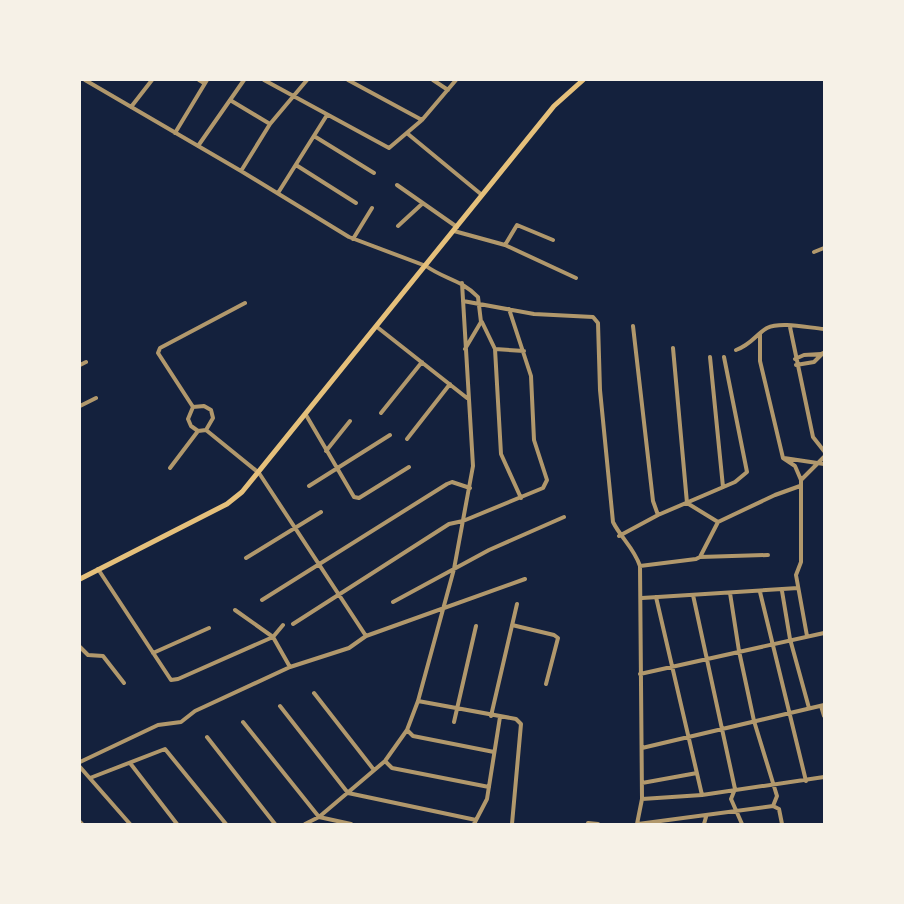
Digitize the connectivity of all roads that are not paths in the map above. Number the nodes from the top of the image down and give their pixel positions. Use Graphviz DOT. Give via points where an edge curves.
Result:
graph roads {
  1 [pos="85,80"];
  2 [pos="152,80"];
  3 [pos="199,80"];
  4 [pos="244,80"];
  5 [pos="264,80"];
  6 [pos="307,80"];
  7 [pos="348,80"];
  8 [pos="433,80"];
  9 [pos="456,80"];
  10 [pos="583,80"];
  11 [pos="92,81"];
  12 [pos="206,81"];
  13 [pos="448,90"];
  14 [pos="293,95"];
  15 [pos="230,100"];
  16 [pos="131,107"];
  17 [pos="327,115"];
  18 [pos="422,120"];
  19 [pos="270,124"];
  20 [pos="175,133"];
  21 [pos="408,134"];
  22 [pos="314,136"];
  23 [pos="198,146"];
  24 [pos="296,165"];
  25 [pos="241,171"];
  26 [pos="374,173"];
  27 [pos="397,185"];
  28 [pos="278,193"];
  29 [pos="483,195"];
  30 [pos="356,203"];
  31 [pos="423,204"];
  32 [pos="372,208"];
  33 [pos="398,226"];
  34 [pos="455,229"];
  35 [pos="353,239"];
  36 [pos="554,240"];
  37 [pos="505,245"];
  38 [pos="825,248"];
  39 [pos="814,252"];
  40 [pos="426,266"];
  41 [pos="576,278"];
  42 [pos="462,283"];
  43 [pos="463,301"];
  44 [pos="245,303"];
  45 [pos="480,304"];
  46 [pos="509,308"];
  47 [pos="481,322"];
  48 [pos="633,326"];
  49 [pos="377,327"];
  50 [pos="790,327"];
  51 [pos="825,328"];
  52 [pos="760,334"];
  53 [pos="673,348"];
  54 [pos="495,349"];
  55 [pos="464,350"];
  56 [pos="736,350"];
  57 [pos="525,351"];
  58 [pos="824,352"];
  59 [pos="710,357"];
  60 [pos="724,357"];
  61 [pos="795,359"];
  62 [pos="86,362"];
  63 [pos="422,362"];
  64 [pos="80,365"];
  65 [pos="796,365"];
  66 [pos="450,384"];
  67 [pos="96,398"];
  68 [pos="468,398"];
  69 [pos="80,406"];
  70 [pos="193,407"];
  71 [pos="381,413"];
  72 [pos="306,415"];
  73 [pos="350,421"];
  74 [pos="207,430"];
  75 [pos="198,431"];
  76 [pos="390,435"];
  77 [pos="407,439"];
  78 [pos="326,451"];
  79 [pos="825,452"];
  80 [pos="825,457"];
  81 [pos="783,458"];
  82 [pos="817,463"];
  83 [pos="825,464"];
  84 [pos="409,467"];
  85 [pos="170,468"];
  86 [pos="337,471"];
  87 [pos="259,472"];
  88 [pos="801,480"];
  89 [pos="309,486"];
  90 [pos="800,486"];
  91 [pos="723,487"];
  92 [pos="470,488"];
  93 [pos="521,498"];
  94 [pos="687,503"];
  95 [pos="321,512"];
  96 [pos="658,515"];
  97 [pos="564,517"];
  98 [pos="463,521"];
  99 [pos="718,522"];
  100 [pos="296,527"];
  101 [pos="619,536"];
  102 [pos="768,555"];
  103 [pos="700,557"];
  104 [pos="246,558"];
  105 [pos="320,564"];
  106 [pos="640,566"];
  107 [pos="98,569"];
  108 [pos="453,569"];
  109 [pos="80,579"];
  110 [pos="525,579"];
  111 [pos="798,588"];
  112 [pos="782,591"];
  113 [pos="760,592"];
  114 [pos="730,593"];
  115 [pos="340,594"];
  116 [pos="693,595"];
  117 [pos="657,597"];
  118 [pos="642,598"];
  119 [pos="262,600"];
  120 [pos="393,602"];
  121 [pos="517,604"];
  122 [pos="444,607"];
  123 [pos="235,610"];
  124 [pos="292,624"];
  125 [pos="283,625"];
  126 [pos="512,625"];
  127 [pos="477,626"];
  128 [pos="208,628"];
  129 [pos="825,633"];
  130 [pos="366,636"];
  131 [pos="807,636"];
  132 [pos="273,637"];
  133 [pos="790,639"];
  134 [pos="773,644"];
  135 [pos="80,647"];
  136 [pos="739,651"];
  137 [pos="153,653"];
  138 [pos="706,658"];
  139 [pos="290,667"];
  140 [pos="671,667"];
  141 [pos="640,674"];
  142 [pos="124,683"];
  143 [pos="546,684"];
  144 [pos="314,693"];
  145 [pos="418,701"];
  146 [pos="823,705"];
  147 [pos="280,706"];
  148 [pos="809,708"];
  149 [pos="456,709"];
  150 [pos="789,713"];
  151 [pos="491,716"];
  152 [pos="825,716"];
  153 [pos="500,717"];
  154 [pos="754,721"];
  155 [pos="243,722"];
  156 [pos="454,722"];
  157 [pos="721,728"];
  158 [pos="407,730"];
  159 [pos="688,736"];
  160 [pos="207,737"];
  161 [pos="642,748"];
  162 [pos="494,752"];
  163 [pos="385,761"];
  164 [pos="80,762"];
  165 [pos="130,763"];
  166 [pos="80,767"];
  167 [pos="374,770"];
  168 [pos="697,773"];
  169 [pos="825,777"];
  170 [pos="90,778"];
  171 [pos="806,781"];
  172 [pos="642,783"];
  173 [pos="772,785"];
  174 [pos="489,788"];
  175 [pos="735,789"];
  176 [pos="348,793"];
  177 [pos="702,795"];
  178 [pos="642,800"];
  179 [pos="773,806"];
  180 [pos="738,812"];
  181 [pos="319,817"];
  182 [pos="706,817"];
  183 [pos="475,822"];
  184 [pos="588,823"];
  185 [pos="672,823"];
  186 [pos="742,824"];
  187 [pos="130,825"];
  188 [pos="177,825"];
  189 [pos="226,825"];
  190 [pos="275,825"];
  191 [pos="305,825"];
  192 [pos="351,825"];
  193 [pos="512,825"];
  194 [pos="598,825"];
  195 [pos="638,825"];
  196 [pos="704,825"];
  197 [pos="782,825"];
  1 -- 11 [label="street"];
  2 -- 16 [label="street"];
  3 -- 12 [label="street"];
  4 -- 15 [label="street"];
  5 -- 14 [label="street"];
  6 -- 14 [label="street"];
  7 -- 18 [label="street"];
  8 -- 13 [label="street"];
  9 -- 13 [label="street"];
  10 -- 29 [label="main road" via="554,106"];
  11 -- 16 [label="street"];
  12 -- 20 [label="street"];
  13 -- 18 [label="street"];
  14 -- 17 [label="street"];
  14 -- 19 [label="street"];
  15 -- 19 [label="street"];
  15 -- 23 [label="street"];
  16 -- 20 [label="street"];
  17 -- 21 [label="street" via="389,148"];
  17 -- 22 [label="street"];
  18 -- 21 [label="street"];
  19 -- 25 [label="street"];
  20 -- 23 [label="street"];
  21 -- 29 [label="street"];
  22 -- 24 [label="street"];
  22 -- 26 [label="street"];
  23 -- 25 [label="street"];
  24 -- 28 [label="street"];
  24 -- 30 [label="street"];
  25 -- 28 [label="street"];
  27 -- 31 [label="street"];
  28 -- 35 [label="street"];
  29 -- 34 [label="main road"];
  31 -- 33 [label="street"];
  31 -- 34 [label="street"];
  32 -- 35 [label="street"];
  34 -- 37 [label="street"];
  34 -- 40 [label="main road"];
  35 -- 40 [label="street"];
  36 -- 37 [label="street" via="517,225"];
  37 -- 41 [label="street"];
  38 -- 39 [label="street"];
  40 -- 42 [label="street"];
  40 -- 49 [label="main road"];
  42 -- 43 [label="street"];
  42 -- 45 [label="street" via="477,295"];
  43 -- 45 [label="street"];
  43 -- 55 [label="street"];
  44 -- 70 [label="street" via="159,348 158,353"];
  45 -- 46 [label="street"];
  45 -- 47 [label="street"];
  46 -- 57 [label="street"];
  46 -- 101 [label="street" via="596,319 613,522"];
  47 -- 54 [label="street"];
  47 -- 55 [label="street"];
  48 -- 96 [label="street" via="653,501"];
  49 -- 63 [label="street"];
  49 -- 72 [label="main road"];
  50 -- 51 [label="street"];
  50 -- 52 [label="street" via="773,326"];
  50 -- 61 [label="street"];
  52 -- 56 [label="street" via="750,345"];
  52 -- 81 [label="street" via="760,361"];
  53 -- 94 [label="street"];
  54 -- 57 [label="street"];
  54 -- 93 [label="street" via="501,454"];
  55 -- 68 [label="street"];
  57 -- 93 [label="street" via="531,376 534,440 548,480 543,488"];
  58 -- 61 [label="street"];
  58 -- 65 [label="street" via="814,362"];
  59 -- 91 [label="street"];
  60 -- 91 [label="street" via="747,468 742,477"];
  61 -- 65 [label="street"];
  62 -- 64 [label="street"];
  63 -- 66 [label="street"];
  63 -- 71 [label="street"];
  65 -- 79 [label="street" via="813,437"];
  66 -- 68 [label="street"];
  66 -- 77 [label="street"];
  67 -- 69 [label="street"];
  68 -- 92 [label="street" via="473,466"];
  70 -- 74 [label="street" via="211,410 213,418"];
  70 -- 75 [label="street" via="188,419"];
  72 -- 78 [label="street"];
  72 -- 87 [label="main road"];
  73 -- 78 [label="street"];
  74 -- 75 [label="street"];
  74 -- 87 [label="street"];
  75 -- 85 [label="street"];
  76 -- 86 [label="street"];
  78 -- 86 [label="street"];
  80 -- 82 [label="street"];
  81 -- 82 [label="street"];
  81 -- 88 [label="street" via="795,466"];
  82 -- 83 [label="street"];
  82 -- 88 [label="street"];
  84 -- 86 [label="street" via="359,498 354,497"];
  86 -- 89 [label="street"];
  87 -- 100 [label="street"];
  87 -- 107 [label="main road" via="227,504"];
  88 -- 90 [label="street"];
  90 -- 99 [label="street"];
  90 -- 111 [label="street"];
  91 -- 94 [label="street"];
  92 -- 98 [label="street"];
  92 -- 105 [label="street" via="447,484"];
  93 -- 98 [label="street"];
  94 -- 96 [label="street"];
  94 -- 99 [label="street"];
  95 -- 100 [label="street"];
  96 -- 101 [label="street"];
  97 -- 108 [label="street"];
  98 -- 108 [label="street"];
  98 -- 115 [label="street" via="449,524"];
  99 -- 103 [label="street"];
  100 -- 104 [label="street"];
  100 -- 105 [label="street"];
  101 -- 106 [label="street" via="637,555"];
  102 -- 103 [label="street"];
  103 -- 106 [label="street"];
  105 -- 115 [label="street"];
  105 -- 119 [label="street"];
  106 -- 118 [label="street"];
  107 -- 109 [label="main road"];
  107 -- 137 [label="street"];
  108 -- 120 [label="street"];
  108 -- 122 [label="street"];
  110 -- 122 [label="street"];
  111 -- 112 [label="street"];
  111 -- 131 [label="street"];
  112 -- 113 [label="street"];
  112 -- 133 [label="street"];
  113 -- 114 [label="street"];
  113 -- 134 [label="street"];
  114 -- 116 [label="street"];
  114 -- 136 [label="street"];
  115 -- 124 [label="street"];
  115 -- 130 [label="street"];
  116 -- 117 [label="street"];
  116 -- 138 [label="street"];
  117 -- 118 [label="street"];
  117 -- 140 [label="street"];
  118 -- 141 [label="street"];
  121 -- 126 [label="street"];
  122 -- 130 [label="street"];
  122 -- 145 [label="street"];
  123 -- 132 [label="street"];
  125 -- 132 [label="street"];
  126 -- 143 [label="street" via="558,638"];
  126 -- 151 [label="street"];
  127 -- 149 [label="street"];
  128 -- 137 [label="street"];
  129 -- 131 [label="street"];
  130 -- 139 [label="street" via="350,648"];
  131 -- 133 [label="street"];
  132 -- 137 [label="street" via="178,680 171,680"];
  132 -- 139 [label="street"];
  133 -- 134 [label="street"];
  133 -- 148 [label="street"];
  134 -- 136 [label="street"];
  134 -- 150 [label="street"];
  135 -- 142 [label="street" via="88,655 103,656"];
  136 -- 138 [label="street"];
  136 -- 154 [label="street"];
  138 -- 140 [label="street"];
  138 -- 157 [label="street"];
  139 -- 164 [label="street" via="195,711 181,722 158,725"];
  140 -- 141 [label="street"];
  140 -- 159 [label="street"];
  141 -- 161 [label="street"];
  144 -- 167 [label="street"];
  145 -- 149 [label="street"];
  145 -- 158 [label="street"];
  146 -- 148 [label="street"];
  146 -- 152 [label="street"];
  147 -- 176 [label="street"];
  148 -- 150 [label="street"];
  149 -- 151 [label="street"];
  149 -- 156 [label="street"];
  150 -- 154 [label="street"];
  150 -- 171 [label="street"];
  151 -- 153 [label="street"];
  153 -- 162 [label="street"];
  153 -- 193 [label="street" via="516,719 521,724"];
  154 -- 157 [label="street"];
  154 -- 173 [label="street"];
  155 -- 181 [label="street"];
  157 -- 159 [label="street"];
  157 -- 175 [label="street"];
  158 -- 162 [label="street" via="413,736"];
  158 -- 163 [label="street"];
  159 -- 161 [label="street"];
  159 -- 168 [label="street"];
  160 -- 190 [label="street"];
  161 -- 172 [label="street"];
  162 -- 174 [label="street"];
  163 -- 167 [label="street"];
  163 -- 174 [label="street" via="392,768"];
  165 -- 170 [label="street"];
  165 -- 188 [label="street"];
  165 -- 189 [label="street" via="168,750"];
  166 -- 170 [label="street"];
  167 -- 176 [label="street"];
  168 -- 172 [label="street"];
  168 -- 177 [label="street"];
  169 -- 171 [label="street"];
  170 -- 187 [label="street"];
  171 -- 173 [label="street"];
  172 -- 178 [label="street"];
  173 -- 175 [label="street"];
  173 -- 179 [label="street" via="777,796"];
  174 -- 183 [label="street"];
  175 -- 177 [label="street"];
  175 -- 180 [label="street" via="731,799"];
  176 -- 181 [label="street"];
  176 -- 183 [label="street"];
  177 -- 178 [label="street"];
  178 -- 195 [label="street"];
  179 -- 180 [label="street"];
  179 -- 197 [label="street" via="779,809"];
  180 -- 182 [label="street"];
  180 -- 186 [label="street"];
  181 -- 191 [label="street"];
  181 -- 192 [label="street"];
  182 -- 185 [label="street"];
  182 -- 196 [label="street"];
  184 -- 194 [label="street"];
  185 -- 195 [label="street"];
}
